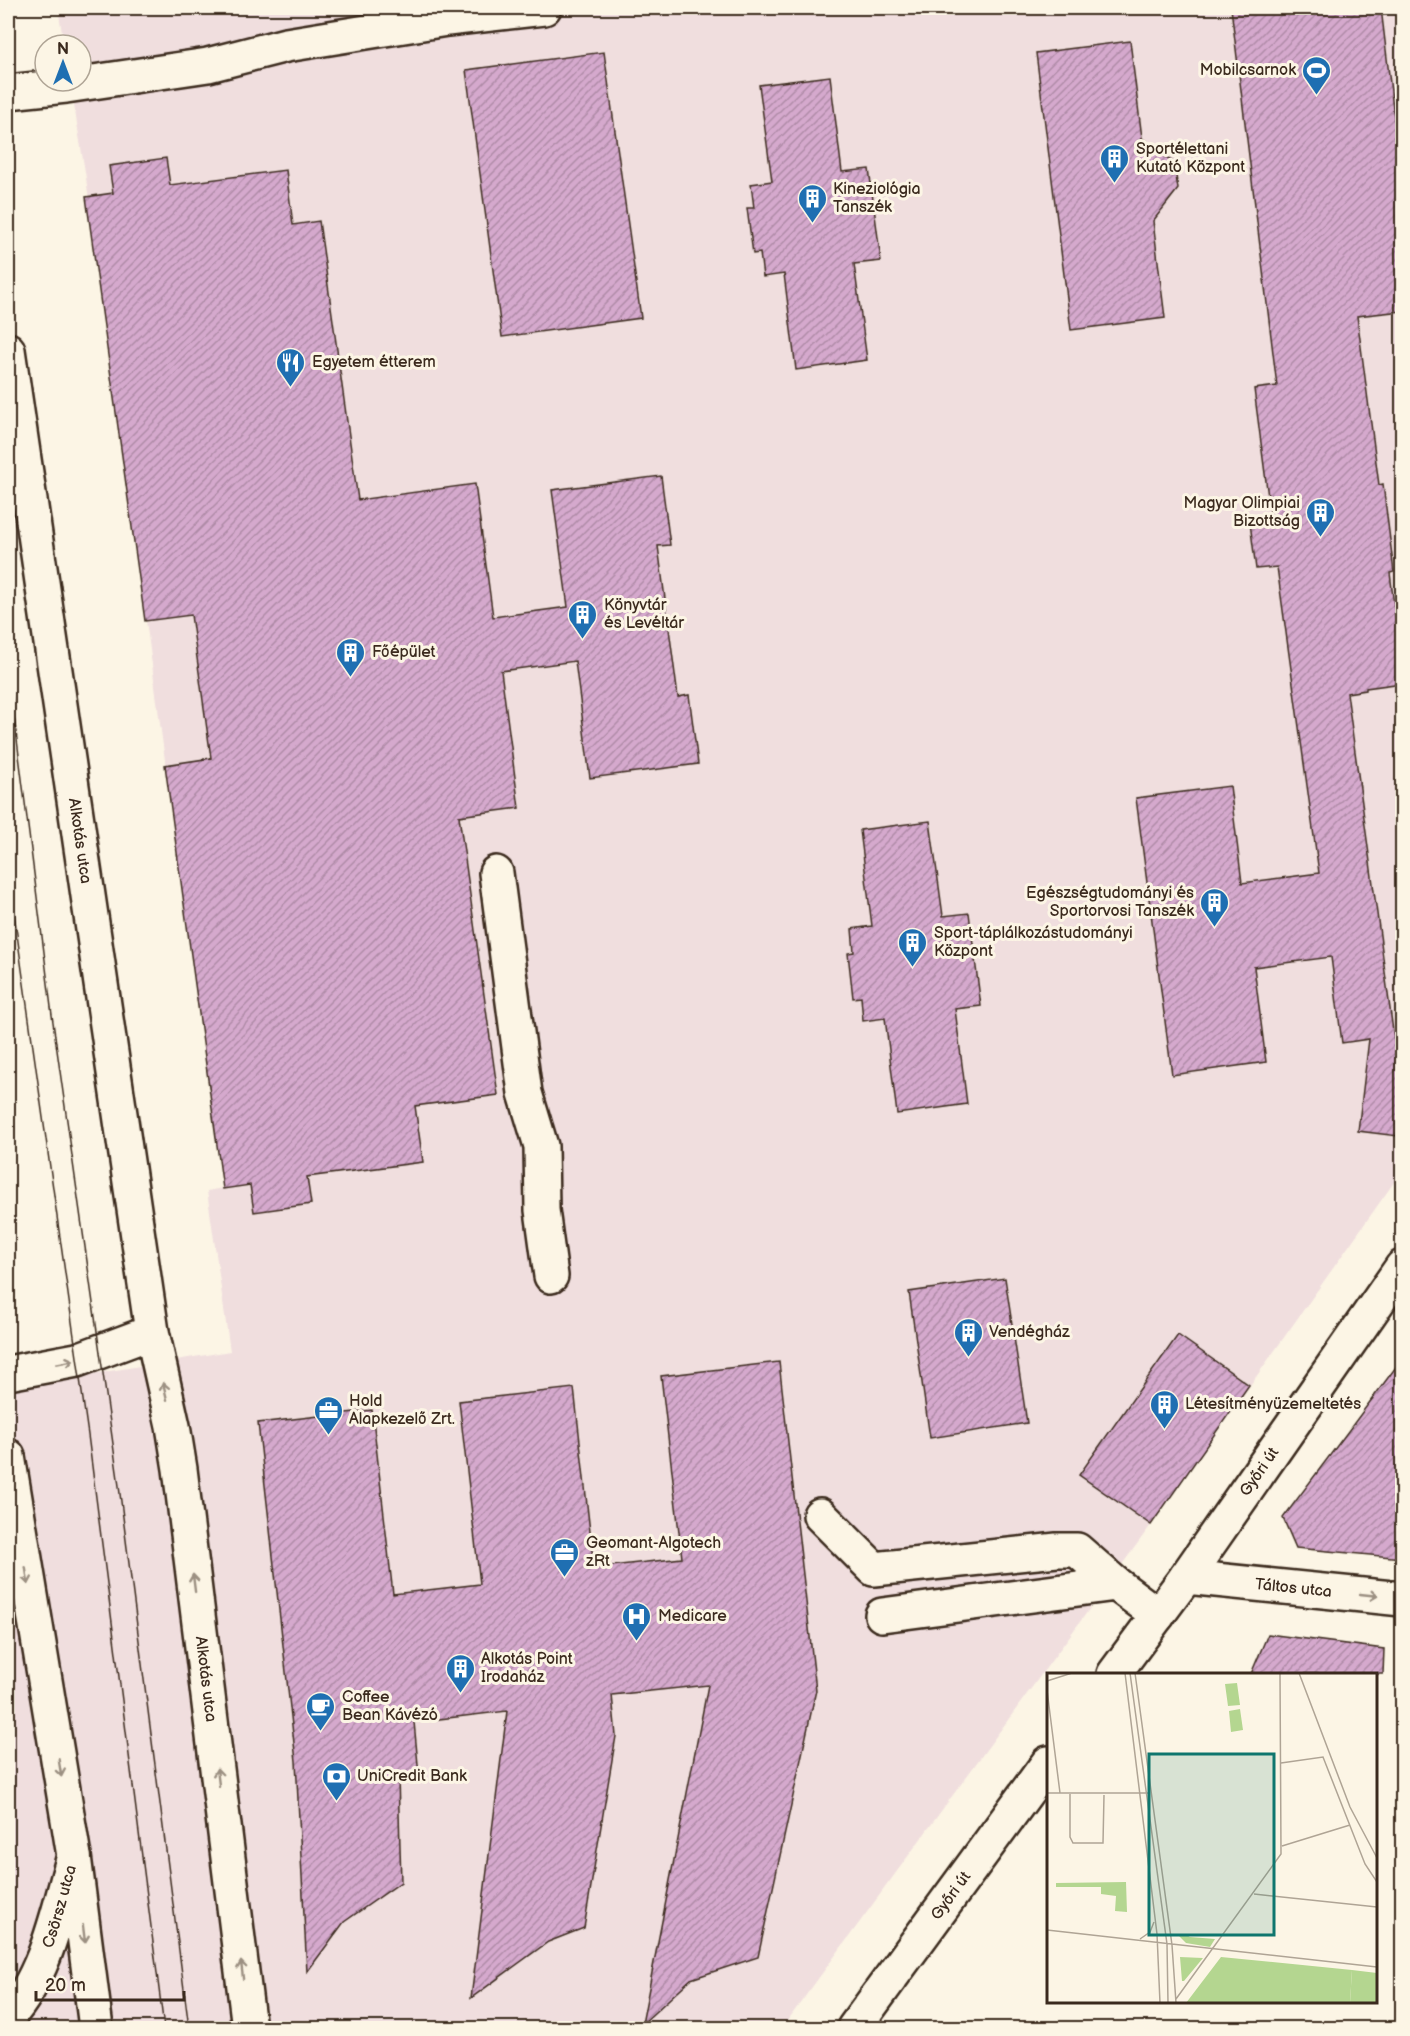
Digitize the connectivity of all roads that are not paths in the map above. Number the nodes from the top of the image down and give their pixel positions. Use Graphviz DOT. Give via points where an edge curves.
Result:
graph roads {
  1 [pos="544,8"];
  2 [pos="8,92"];
  3 [pos="8,350"];
  4 [pos="14,444"];
  5 [pos="496,873"];
  6 [pos="1402,1267"];
  7 [pos="551,1276"];
  8 [pos="152,1332"];
  9 [pos="8,1373"];
  10 [pos="8,1456"];
  11 [pos="820,1515"];
  12 [pos="1186,1577"];
  13 [pos="1116,1584"];
  14 [pos="1402,1599"];
  15 [pos="882,1615"];
  16 [pos="1158,1615"];
  17 [pos="1115,1673"];
  18 [pos="1047,1764"];
  19 [pos="74,1856"];
  20 [pos="8,2017"];
  21 [pos="96,2028"];
  22 [pos="249,2028"];
  23 [pos="854,2028"];
  1 -- 2 [label="main road" via="286,45 208,65"];
  3 -- 4 [label="main road, Alkotás utca"];
  4 -- 8 [label="main road, Alkotás utca"];
  5 -- 7 [label="main road" via="525,1093 541,1146 542,1210"];
  6 -- 12 [label="main road, Győri út"];
  9 -- 8 [label="main road, one-way" via="77,1360"];
  22 -- 8 [label="main road, Alkotás utca, one-way" via="180,1469"];
  10 -- 19 [label="main road, one-way"];
  11 -- 13 [label="main road" via="874,1569 1077,1550"];
  12 -- 14 [label="main road, Táltos utca, one-way"];
  12 -- 16 [label="main road, Győri út"];
  13 -- 15 [label="main road"];
  13 -- 16 [label="main road"];
  16 -- 17 [label="main road, Győri út"];
  18 -- 23 [label="main road, Győri út"];
  19 -- 20 [label="main road, Csörsz utca" via="42,1963"];
  19 -- 21 [label="main road, one-way"];
}
